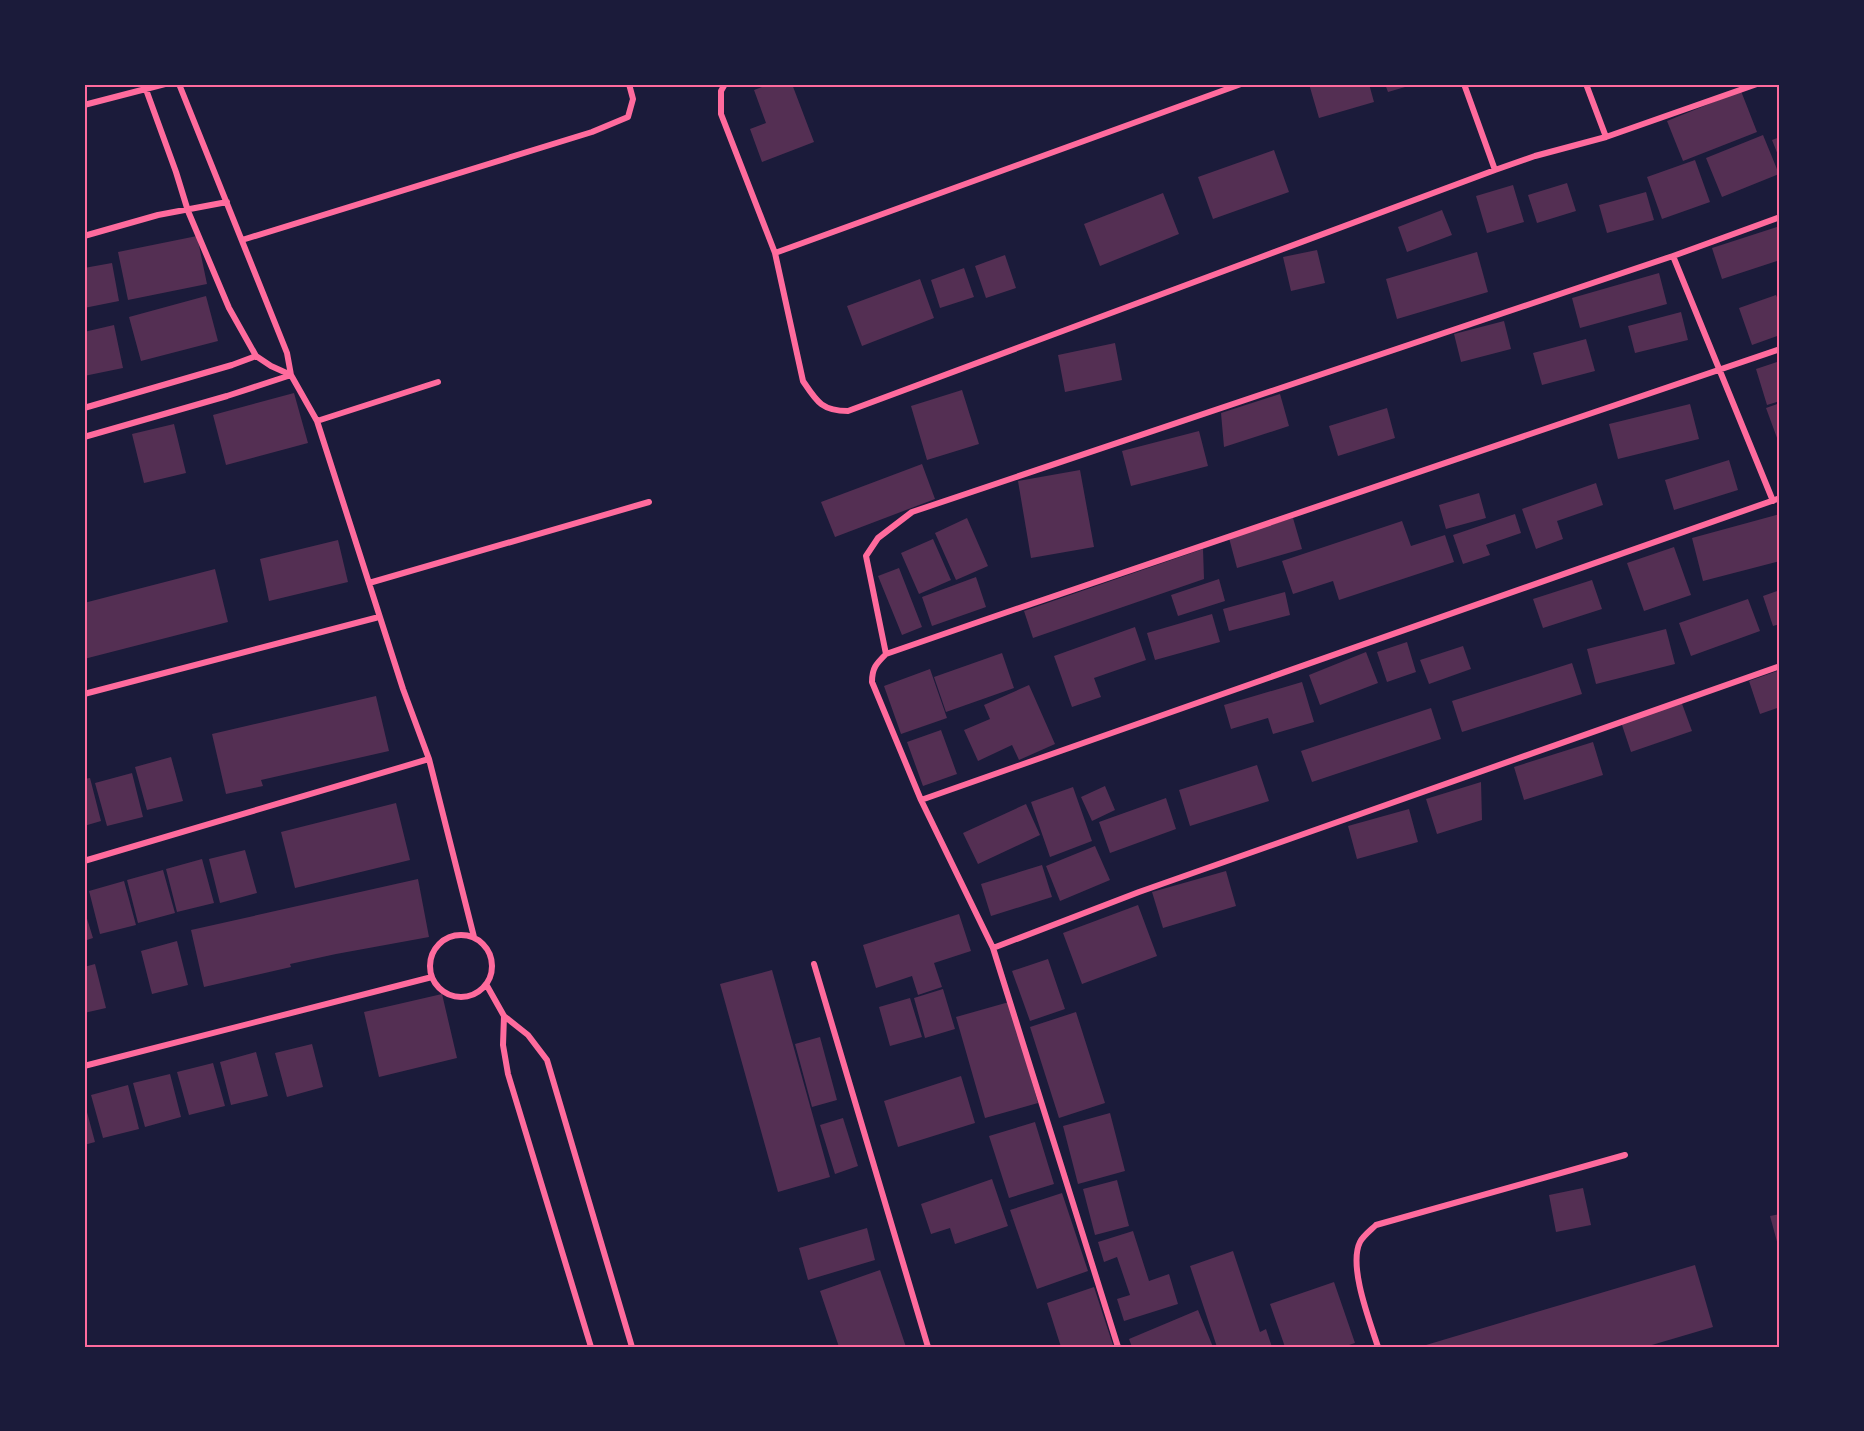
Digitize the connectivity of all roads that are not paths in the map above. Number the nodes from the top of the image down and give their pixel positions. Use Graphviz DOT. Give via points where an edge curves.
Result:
graph roads {
  1 [pos="165,84"];
  2 [pos="179,84"];
  3 [pos="629,84"];
  4 [pos="725,84"];
  5 [pos="1241,84"];
  6 [pos="1464,84"];
  7 [pos="1586,84"];
  8 [pos="1757,84"];
  9 [pos="144,87"];
  10 [pos="84,105"];
  11 [pos="1606,137"];
  12 [pos="1495,170"];
  13 [pos="227,202"];
  14 [pos="188,211"];
  15 [pos="1780,217"];
  16 [pos="84,236"];
  17 [pos="242,240"];
  18 [pos="775,253"];
  19 [pos="1673,256"];
  20 [pos="1780,349"];
  21 [pos="256,356"];
  22 [pos="1719,371"];
  23 [pos="291,375"];
  24 [pos="438,382"];
  25 [pos="84,408"];
  26 [pos="317,421"];
  27 [pos="84,437"];
  28 [pos="1777,499"];
  29 [pos="649,502"];
  30 [pos="369,583"];
  31 [pos="379,617"];
  32 [pos="886,654"];
  33 [pos="1780,666"];
  34 [pos="84,694"];
  35 [pos="429,759"];
  36 [pos="921,800"];
  37 [pos="84,861"];
  38 [pos="474,937"];
  39 [pos="993,948"];
  40 [pos="814,964"];
  41 [pos="432,977"];
  42 [pos="486,984"];
  43 [pos="504,1016"];
  44 [pos="84,1066"];
  45 [pos="1625,1155"];
  46 [pos="591,1347"];
  47 [pos="632,1347"];
  48 [pos="928,1347"];
  49 [pos="1118,1347"];
  50 [pos="1378,1347"];
  1 -- 9 [label="street"];
  2 -- 13 [label="street"];
  3 -- 17 [label="street" via="633,99 627,117 592,132"];
  4 -- 18 [label="street" via="721,91 721,114"];
  5 -- 18 [label="street"];
  6 -- 12 [label="street"];
  7 -- 11 [label="street"];
  8 -- 11 [label="street"];
  9 -- 10 [label="street"];
  9 -- 14 [label="street"];
  11 -- 12 [label="street"];
  12 -- 18 [label="street" via="848,411 831,411 814,399 803,381"];
  13 -- 14 [label="street"];
  13 -- 17 [label="street"];
  14 -- 16 [label="street" via="158,215"];
  14 -- 21 [label="street" via="229,308"];
  15 -- 19 [label="street"];
  17 -- 23 [label="street" via="287,353"];
  19 -- 22 [label="street"];
  19 -- 32 [label="street" via="912,512 878,538 866,556"];
  20 -- 22 [label="street"];
  21 -- 23 [label="street"];
  21 -- 25 [label="street"];
  22 -- 28 [label="street"];
  22 -- 32 [label="street"];
  23 -- 26 [label="street"];
  23 -- 27 [label="street"];
  24 -- 26 [label="street"];
  26 -- 30 [label="street"];
  28 -- 36 [label="street"];
  29 -- 30 [label="street"];
  30 -- 31 [label="street"];
  31 -- 34 [label="street"];
  31 -- 35 [label="street"];
  32 -- 36 [label="street" via="872,669 872,682"];
  33 -- 39 [label="street" via="1150,888"];
  35 -- 37 [label="street"];
  35 -- 38 [label="street"];
  36 -- 39 [label="street"];
  38 -- 41 [label="street" via="462,934 440,943 431,959"];
  38 -- 42 [label="street" via="490,955 492,966"];
  39 -- 49 [label="street"];
  40 -- 48 [label="street"];
  41 -- 42 [label="street" via="448,994 460,996 472,994"];
  41 -- 44 [label="street"];
  42 -- 43 [label="street"];
  43 -- 46 [label="street" via="508,1074"];
  43 -- 47 [label="street" via="528,1035 547,1060"];
  45 -- 50 [label="street" via="1376,1225 1360,1242 1357,1263 1361,1295"];
}
